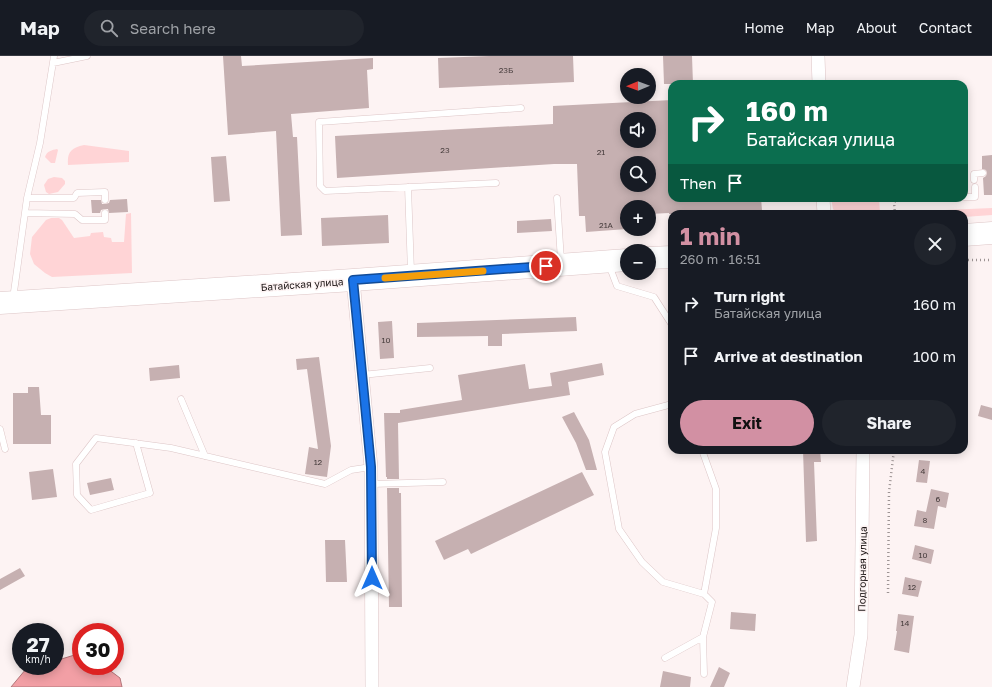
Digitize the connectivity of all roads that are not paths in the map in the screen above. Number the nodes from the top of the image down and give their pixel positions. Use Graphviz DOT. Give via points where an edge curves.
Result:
graph roads {
  1 [pos="87,56"];
  2 [pos="818,56"];
  3 [pos="53,59"];
  4 [pos="819,80"];
  5 [pos="521,108"];
  6 [pos="983,173"];
  7 [pos="974,180"];
  8 [pos="496,183"];
  9 [pos="408,187"];
  10 [pos="975,187"];
  11 [pos="968,197"];
  12 [pos="27,198"];
  13 [pos="557,198"];
  14 [pos="105,200"];
  15 [pos="25,213"];
  16 [pos="105,213"];
  17 [pos="992,233"];
  18 [pos="968,235"];
  19 [pos="668,256"];
  20 [pos="656,257"];
  21 [pos="618,260"];
  22 [pos="561,265"];
  23 [pos="411,276"];
  24 [pos="353,280"];
  25 [pos="6,303"];
  26 [pos="668,320"];
  27 [pos="430,368"];
  28 [pos="362,375"];
  29 [pos="181,399"];
  30 [pos="668,405"];
  31 [pos="0,429"];
  32 [pos="136,443"];
  33 [pos="5,449"];
  34 [pos="703,454"];
  35 [pos="863,454"];
  36 [pos="205,456"];
  37 [pos="371,467"];
  38 [pos="443,482"];
  39 [pos="371,484"];
  40 [pos="704,594"];
  41 [pos="704,637"];
  42 [pos="665,658"];
  43 [pos="704,674"];
  44 [pos="372,687"];
  45 [pos="852,687"];
  1 -- 3 [label="lane"];
  2 -- 4 [label="street"];
  3 -- 12 [label="lane" via="40,143"];
  5 -- 9 [label="lane" via="319,122 320,186 325,191"];
  6 -- 7 [label="lane" via="974,174"];
  8 -- 9 [label="lane"];
  9 -- 23 [label="lane"];
  10 -- 11 [label="lane" via="975,197"];
  12 -- 14 [label="lane" via="74,198 78,193 105,192"];
  12 -- 15 [label="lane"];
  13 -- 22 [label="lane"];
  15 -- 16 [label="lane" via="75,214 82,220 105,220"];
  15 -- 25 [label="lane"];
  17 -- 18 [label="highway"];
  19 -- 20 [label="highway"];
  21 -- 22 [label="highway, Батайская улица"];
  21 -- 26 [label="lane" via="617,286 654,297"];
  22 -- 23 [label="highway, Батайская улица"];
  23 -- 24 [label="highway, Батайская улица"];
  24 -- 25 [label="highway, Батайская улица"];
  24 -- 28 [label="street"];
  27 -- 28 [label="lane"];
  28 -- 37 [label="street"];
  29 -- 36 [label="lane"];
  30 -- 40 [label="lane" via="635,414 614,427 605,452 620,529 642,562 663,582"];
  31 -- 33 [label="lane"];
  32 -- 32 [label="lane" via="96,438 76,464 77,495 91,510 150,493"];
  32 -- 36 [label="lane"];
  34 -- 40 [label="lane" via="716,489 716,528"];
  35 -- 45 [label="street, Подгорная улица" via="861,635"];
  36 -- 37 [label="lane" via="325,484 351,470"];
  37 -- 39 [label="street"];
  38 -- 39 [label="lane"];
  39 -- 44 [label="street"];
  40 -- 41 [label="lane" via="712,602"];
  41 -- 42 [label="lane"];
  41 -- 43 [label="lane"];
}
